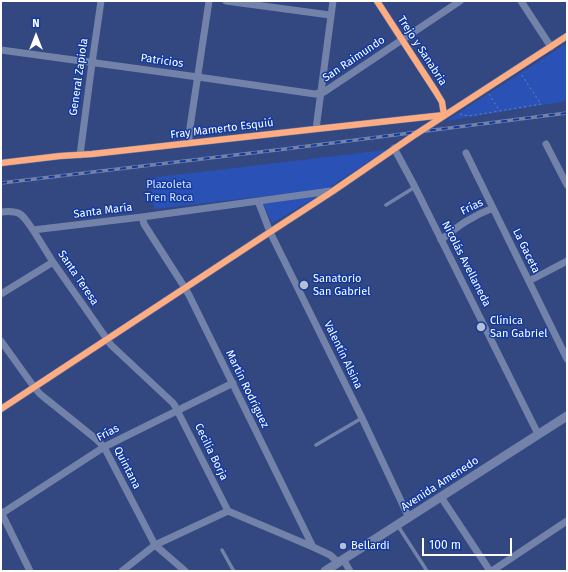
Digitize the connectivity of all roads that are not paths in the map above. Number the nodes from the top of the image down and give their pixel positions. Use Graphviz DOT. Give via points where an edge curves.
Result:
graph roads {
  1 [pos="101,1"];
  2 [pos="209,1"];
  3 [pos="226,1"];
  4 [pos="332,1"];
  5 [pos="377,1"];
  6 [pos="460,1"];
  7 [pos="521,1"];
  8 [pos="330,15"];
  9 [pos="567,36"];
  10 [pos="402,40"];
  11 [pos="551,47"];
  12 [pos="1,50"];
  13 [pos="92,63"];
  14 [pos="198,77"];
  15 [pos="320,94"];
  16 [pos="444,115"];
  17 [pos="316,128"];
  18 [pos="189,143"];
  19 [pos="546,144"];
  20 [pos="394,148"];
  21 [pos="466,153"];
  22 [pos="80,155"];
  23 [pos="1,163"];
  24 [pos="567,185"];
  25 [pos="415,187"];
  26 [pos="333,191"];
  27 [pos="258,201"];
  28 [pos="386,205"];
  29 [pos="493,208"];
  30 [pos="1,212"];
  31 [pos="142,217"];
  32 [pos="33,230"];
  33 [pos="270,232"];
  34 [pos="441,240"];
  35 [pos="53,262"];
  36 [pos="567,262"];
  37 [pos="529,281"];
  38 [pos="185,288"];
  39 [pos="1,294"];
  40 [pos="106,339"];
  41 [pos="1,341"];
  42 [pos="567,359"];
  43 [pos="233,383"];
  44 [pos="34,388"];
  45 [pos="1,409"];
  46 [pos="178,410"];
  47 [pos="362,418"];
  48 [pos="566,420"];
  49 [pos="538,434"];
  50 [pos="316,445"];
  51 [pos="104,446"];
  52 [pos="441,497"];
  53 [pos="228,511"];
  54 [pos="1,513"];
  55 [pos="409,518"];
  56 [pos="567,521"];
  57 [pos="398,525"];
  58 [pos="155,546"];
  59 [pos="313,547"];
  60 [pos="222,550"];
  61 [pos="340,561"];
  62 [pos="30,571"];
  63 [pos="122,571"];
  64 [pos="185,571"];
  65 [pos="234,571"];
  66 [pos="325,571"];
  67 [pos="350,571"];
  68 [pos="427,571"];
  69 [pos="491,571"];
  1 -- 13 [label="street, General Zapiola"];
  2 -- 14 [label="street"];
  3 -- 8 [label="street"];
  4 -- 8 [label="street"];
  5 -- 10 [label="street, Trejo y Sanabria"];
  6 -- 10 [label="street, San Raimundo"];
  7 -- 11 [label="street"];
  8 -- 15 [label="street"];
  9 -- 11 [label="street"];
  10 -- 15 [label="street, San Raimundo"];
  10 -- 16 [label="street, Trejo y Sanabria" via="442,102"];
  11 -- 16 [label="street"];
  12 -- 13 [label="street, Patricios"];
  13 -- 14 [label="street, Patricios"];
  13 -- 22 [label="street, General Zapiola"];
  14 -- 15 [label="street, Patricios"];
  14 -- 18 [label="street"];
  15 -- 17 [label="street"];
  16 -- 17 [label="street, Fray Mamerto Esquiú"];
  16 -- 20 [label="street"];
  17 -- 18 [label="street, Fray Mamerto Esquiú"];
  18 -- 22 [label="street, Fray Mamerto Esquiú"];
  19 -- 24 [label="street"];
  20 -- 25 [label="street, Nicolás Avellaneda"];
  20 -- 26 [label="street"];
  21 -- 29 [label="street, La Gaceta"];
  22 -- 23 [label="street, Fray Mamerto Esquiú"];
  25 -- 28 [label="lane"];
  25 -- 34 [label="street, Nicolás Avellaneda"];
  26 -- 27 [label="street, Santa María"];
  26 -- 33 [label="street"];
  27 -- 31 [label="street, Santa María"];
  27 -- 33 [label="street, Valentín Alsina"];
  29 -- 34 [label="street, Frías" via="457,227"];
  29 -- 37 [label="street, La Gaceta"];
  30 -- 32 [label="street" via="11,211 20,214"];
  31 -- 32 [label="street, Santa María"];
  31 -- 38 [label="street, Martín Rodríguez"];
  32 -- 35 [label="street, Santa Teresa"];
  33 -- 38 [label="street"];
  33 -- 47 [label="street, Valentín Alsina"];
  34 -- 49 [label="street, Nicolás Avellaneda"];
  35 -- 39 [label="street"];
  35 -- 40 [label="street, Santa Teresa"];
  36 -- 37 [label="street"];
  37 -- 42 [label="street, La Gaceta"];
  38 -- 40 [label="street"];
  38 -- 43 [label="street, Martín Rodríguez"];
  40 -- 44 [label="street"];
  40 -- 46 [label="street, Cecilia Borja"];
  41 -- 44 [label="street, Quintana"];
  43 -- 46 [label="street, Frías"];
  43 -- 59 [label="street, Martín Rodríguez"];
  44 -- 45 [label="street"];
  44 -- 51 [label="street, Quintana"];
  46 -- 51 [label="street, Frías"];
  46 -- 53 [label="street, Cecilia Borja"];
  47 -- 50 [label="lane"];
  47 -- 55 [label="street, Valentín Alsina"];
  48 -- 49 [label="street, Avenida Amenedo"];
  49 -- 52 [label="street, Avenida Amenedo"];
  51 -- 54 [label="street, Frías"];
  51 -- 58 [label="street, Quintana"];
  52 -- 55 [label="street, Avenida Amenedo"];
  52 -- 69 [label="street"];
  53 -- 58 [label="street"];
  53 -- 59 [label="street"];
  54 -- 62 [label="street"];
  55 -- 57 [label="street, Avenida Amenedo"];
  56 -- 69 [label="street"];
  57 -- 61 [label="street, Avenida Amenedo"];
  57 -- 68 [label="lane"];
  58 -- 63 [label="street"];
  58 -- 64 [label="street, Quintana"];
  59 -- 61 [label="street"];
  60 -- 65 [label="lane"];
  61 -- 66 [label="street, Avenida Amenedo"];
  61 -- 67 [label="street"];
}
